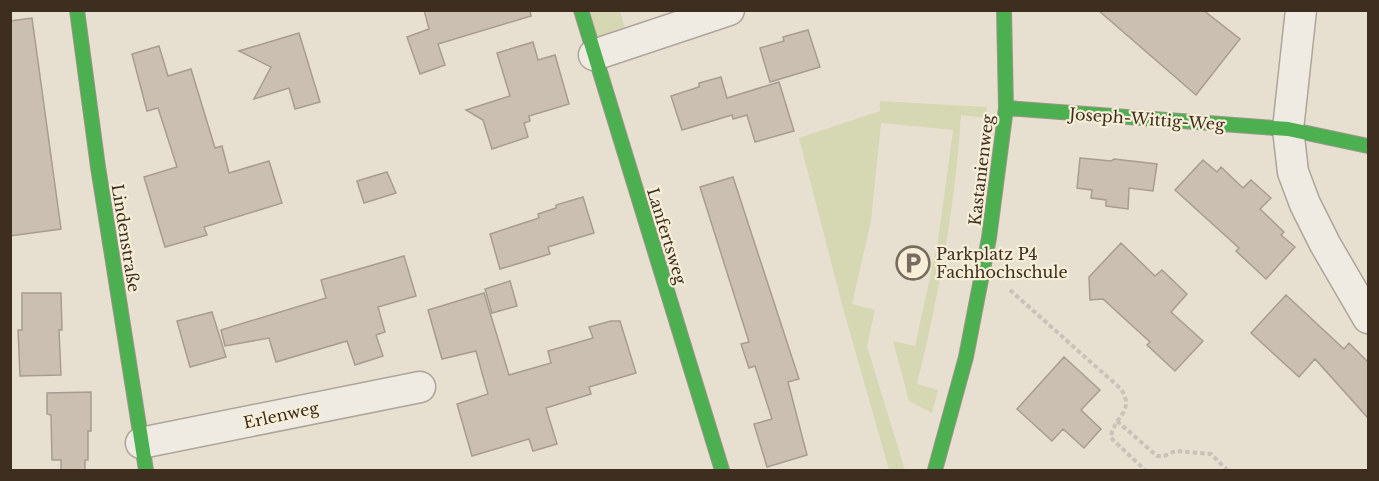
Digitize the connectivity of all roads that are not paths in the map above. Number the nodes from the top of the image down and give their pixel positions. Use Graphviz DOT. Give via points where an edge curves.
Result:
graph roads {
  1 [pos="77,10"];
  2 [pos="581,10"];
  3 [pos="729,10"];
  4 [pos="1005,10"];
  5 [pos="1301,10"];
  6 [pos="594,55"];
  7 [pos="1006,108"];
  8 [pos="1288,129"];
  9 [pos="1368,146"];
  10 [pos="1368,318"];
  11 [pos="420,387"];
  12 [pos="143,457"];
  13 [pos="722,471"];
  14 [pos="935,471"];
  1 -- 12 [label="street, Lindenstraße"];
  2 -- 6 [label="street, Lanfertsweg"];
  3 -- 6 [label="street"];
  4 -- 7 [label="street, Kastanienweg"];
  5 -- 8 [label="street"];
  6 -- 13 [label="street, Lanfertsweg"];
  7 -- 8 [label="street, Joseph-Wittig-Weg"];
  7 -- 14 [label="street, Kastanienweg" via="984,267 966,357"];
  8 -- 9 [label="street, Joseph-Wittig-Weg"];
  8 -- 10 [label="street" via="1293,172 1305,204"];
  11 -- 12 [label="street, Erlenweg"];
}
